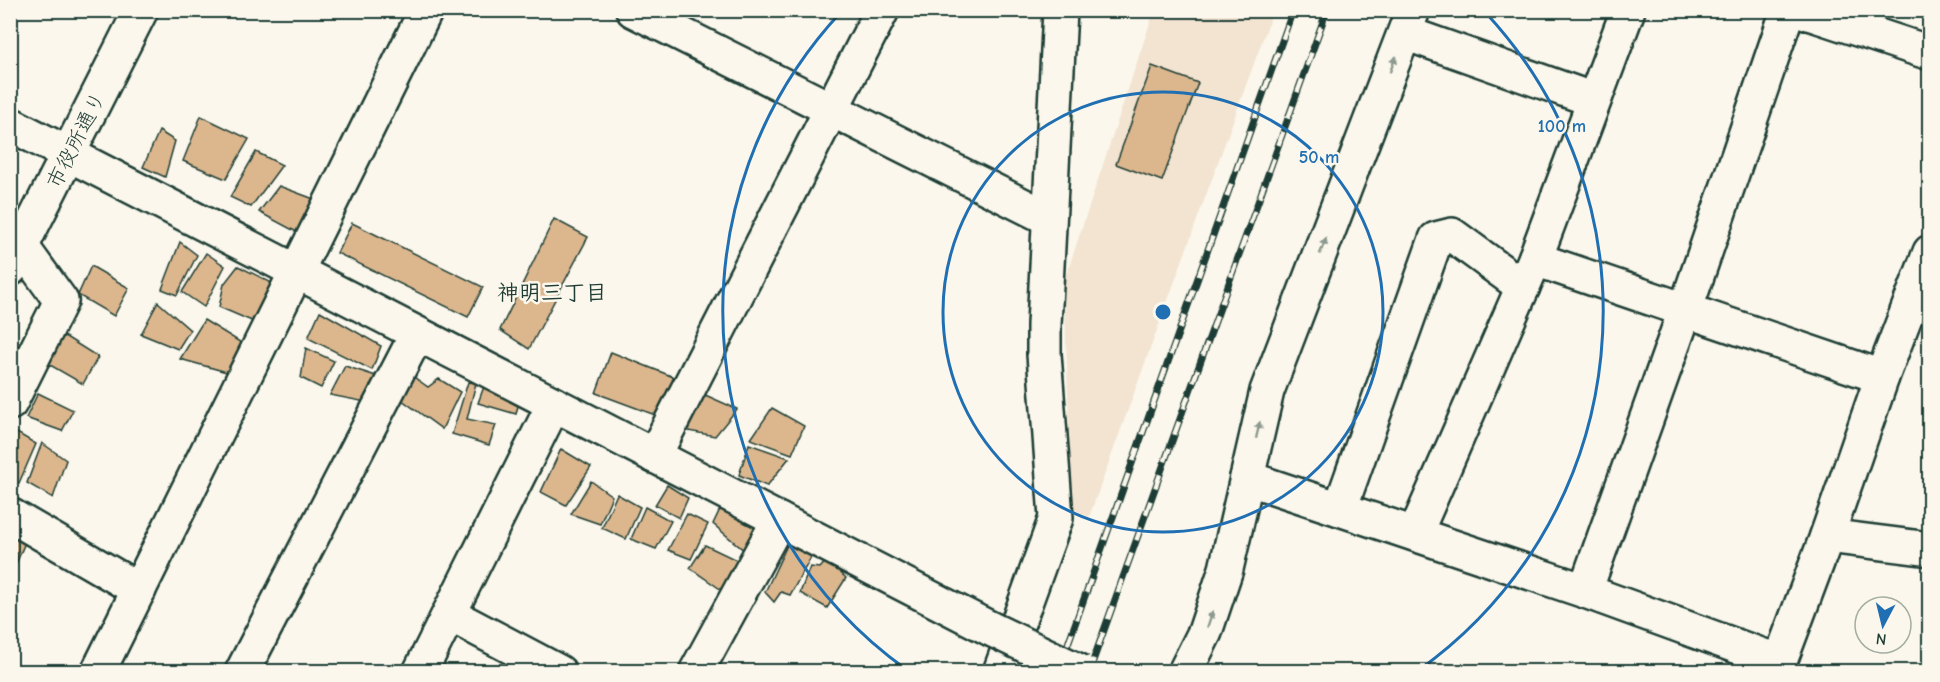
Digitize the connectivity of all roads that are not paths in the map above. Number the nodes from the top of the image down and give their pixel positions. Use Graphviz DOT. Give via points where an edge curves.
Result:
graph roads {
  1 [pos="141,10"];
  2 [pos="426,10"];
  3 [pos="633,10"];
  4 [pos="882,10"];
  5 [pos="1060,10"];
  6 [pos="1628,10"];
  7 [pos="1788,10"];
  8 [pos="1800,10"];
  9 [pos="1409,22"];
  10 [pos="1929,53"];
  11 [pos="1594,100"];
  12 [pos="832,109"];
  13 [pos="10,124"];
  14 [pos="70,154"];
  15 [pos="1048,219"];
  16 [pos="1929,252"];
  17 [pos="14,255"];
  18 [pos="297,272"];
  19 [pos="1529,273"];
  20 [pos="1685,311"];
  21 [pos="417,334"];
  22 [pos="1882,377"];
  23 [pos="10,403"];
  24 [pos="554,404"];
  25 [pos="654,456"];
  26 [pos="1247,478"];
  27 [pos="1340,509"];
  28 [pos="10,515"];
  29 [pos="779,520"];
  30 [pos="1415,534"];
  31 [pos="1827,536"];
  32 [pos="1929,549"];
  33 [pos="139,590"];
  34 [pos="1585,591"];
  35 [pos="449,614"];
  36 [pos="1778,667"];
  37 [pos="98,672"];
  38 [pos="242,672"];
  39 [pos="420,672"];
  40 [pos="559,672"];
  41 [pos="696,672"];
  42 [pos="1000,672"];
  43 [pos="1081,672"];
  44 [pos="1185,672"];
  1 -- 14 [label="street, 市役所通り"];
  2 -- 18 [label="street"];
  3 -- 12 [label="street"];
  4 -- 12 [label="street"];
  5 -- 15 [label="street"];
  6 -- 11 [label="street"];
  7 -- 20 [label="street"];
  8 -- 10 [label="street"];
  9 -- 11 [label="street"];
  26 -- 9 [label="street, one-way" via="1267,391"];
  11 -- 19 [label="street"];
  12 -- 15 [label="street"];
  12 -- 25 [label="street"];
  13 -- 14 [label="street"];
  14 -- 17 [label="street, 市役所通り"];
  14 -- 18 [label="street"];
  15 -- 42 [label="street" via="1044,354 1056,518"];
  16 -- 22 [label="street"];
  17 -- 23 [label="street" via="61,301"];
  18 -- 21 [label="street"];
  18 -- 33 [label="street"];
  19 -- 20 [label="street"];
  19 -- 27 [label="street" via="1452,235 1436,239"];
  19 -- 30 [label="street"];
  20 -- 22 [label="street"];
  20 -- 34 [label="street"];
  21 -- 24 [label="street"];
  21 -- 38 [label="street"];
  22 -- 31 [label="street"];
  24 -- 25 [label="street"];
  24 -- 35 [label="street"];
  25 -- 29 [label="street"];
  26 -- 27 [label="street"];
  44 -- 26 [label="street, one-way" via="1205,632 1226,569"];
  27 -- 30 [label="street"];
  28 -- 33 [label="street"];
  29 -- 41 [label="street"];
  29 -- 43 [label="street, bridge"];
  30 -- 34 [label="street"];
  31 -- 32 [label="street"];
  31 -- 36 [label="street"];
  33 -- 37 [label="street"];
  34 -- 36 [label="street"];
  35 -- 39 [label="street"];
  35 -- 40 [label="street"];
}
